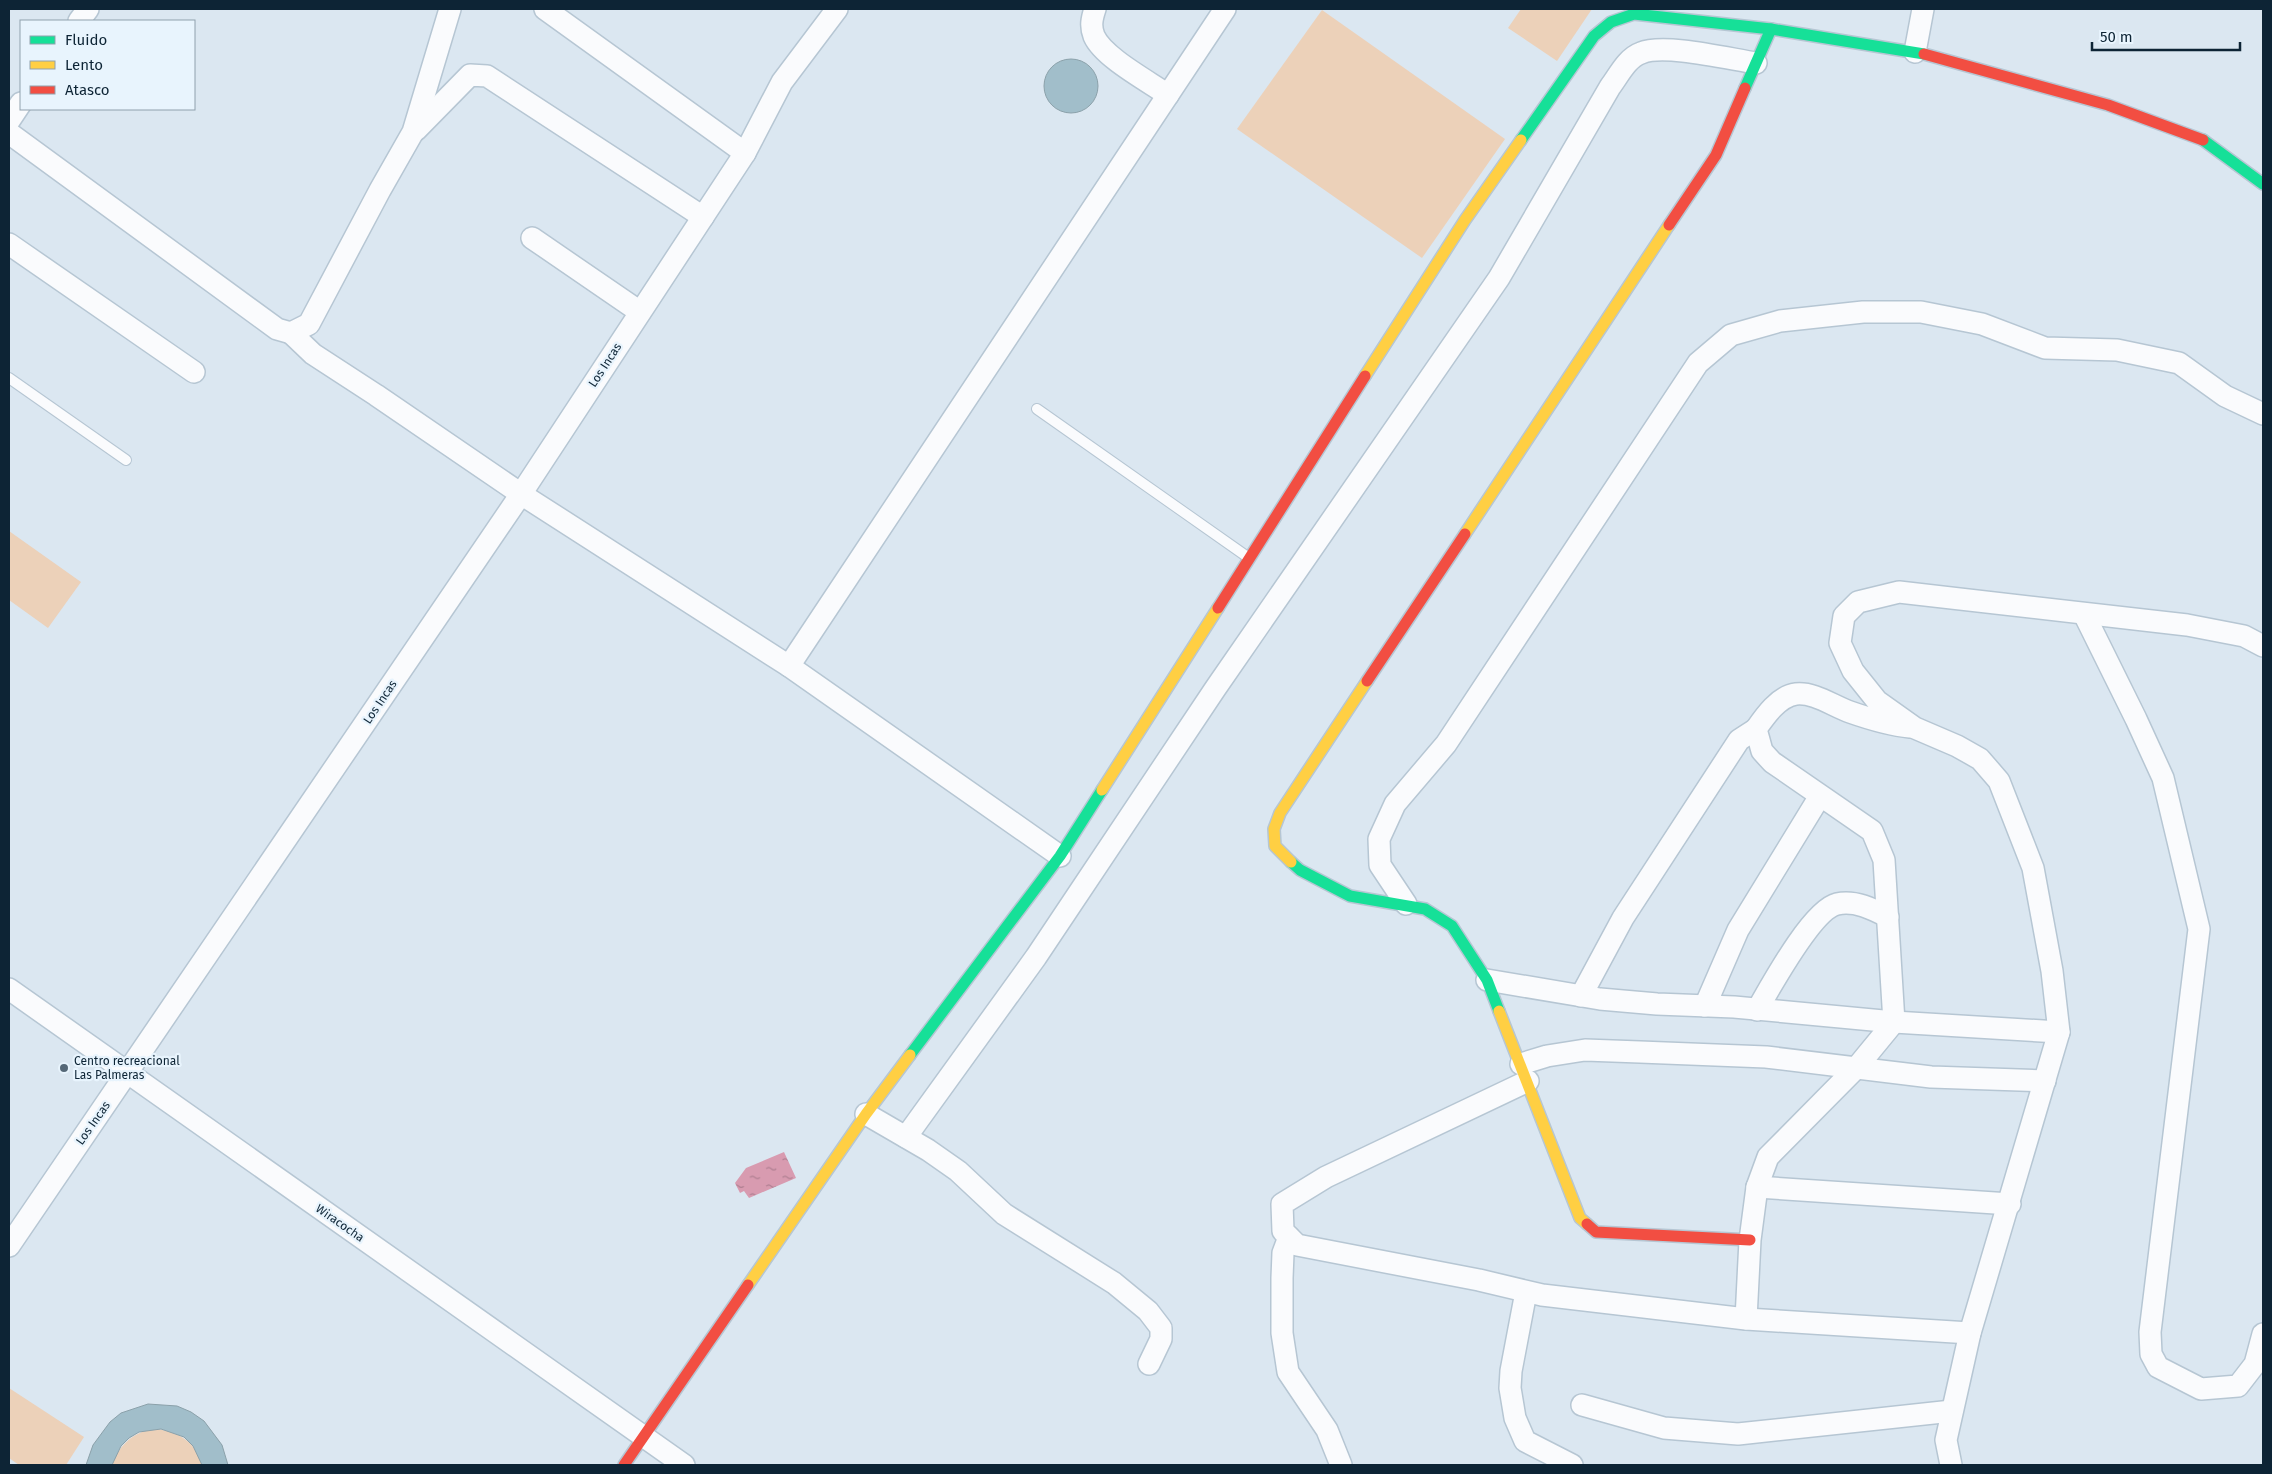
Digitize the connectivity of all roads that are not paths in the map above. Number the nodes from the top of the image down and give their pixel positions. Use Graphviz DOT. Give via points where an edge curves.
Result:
graph roads {
  1 [pos="88,9"];
  2 [pos="450,9"];
  3 [pos="545,9"];
  4 [pos="837,9"];
  5 [pos="1094,9"];
  6 [pos="1225,9"];
  7 [pos="1922,9"];
  8 [pos="1650,12"];
  9 [pos="80,20"];
  10 [pos="1771,29"];
  11 [pos="1915,52"];
  12 [pos="1756,63"];
  13 [pos="1168,95"];
  14 [pos="20,104"];
  15 [pos="9,121"];
  16 [pos="413,132"];
  17 [pos="9,133"];
  18 [pos="745,153"];
  19 [pos="2263,184"];
  20 [pos="703,217"];
  21 [pos="532,238"];
  22 [pos="9,244"];
  23 [pos="640,312"];
  24 [pos="291,333"];
  25 [pos="194,372"];
  26 [pos="9,378"];
  27 [pos="1037,409"];
  28 [pos="2263,414"];
  29 [pos="126,460"];
  30 [pos="520,494"];
  31 [pos="1250,558"];
  32 [pos="2084,614"];
  33 [pos="2263,646"];
  34 [pos="789,666"];
  35 [pos="1915,728"];
  36 [pos="1756,729"];
  37 [pos="1820,796"];
  38 [pos="1060,856"];
  39 [pos="1406,904"];
  40 [pos="1888,917"];
  41 [pos="1487,980"];
  42 [pos="9,990"];
  43 [pos="1581,996"];
  44 [pos="1705,1006"];
  45 [pos="1757,1010"];
  46 [pos="1894,1022"];
  47 [pos="2059,1032"];
  48 [pos="1857,1067"];
  49 [pos="128,1073"];
  50 [pos="1524,1073"];
  51 [pos="2045,1082"];
  52 [pos="866,1114"];
  53 [pos="906,1137"];
  54 [pos="1757,1187"];
  55 [pos="2010,1204"];
  56 [pos="1289,1237"];
  57 [pos="1750,1240"];
  58 [pos="9,1246"];
  59 [pos="1526,1292"];
  60 [pos="1746,1319"];
  61 [pos="1970,1334"];
  62 [pos="2263,1334"];
  63 [pos="1149,1364"];
  64 [pos="1582,1405"];
  65 [pos="1952,1412"];
  66 [pos="643,1437"];
  67 [pos="624,1465"];
  68 [pos="684,1465"];
  69 [pos="1341,1465"];
  70 [pos="1572,1465"];
  71 [pos="1951,1465"];
  1 -- 9 [label="street"];
  2 -- 16 [label="street"];
  3 -- 18 [label="street"];
  4 -- 18 [label="street, Los Incas" via="782,82"];
  5 -- 13 [label="street" via="1091,21 1094,37 1107,52"];
  6 -- 13 [label="street"];
  7 -- 11 [label="street"];
  8 -- 10 [label="street"];
  8 -- 31 [label="street" via="1611,22 1594,36 1465,220"];
  10 -- 11 [label="street"];
  10 -- 12 [label="street"];
  11 -- 19 [label="street" via="2108,104 2206,141"];
  12 -- 39 [label="street" via="1716,155 1280,813 1274,829 1275,846 1300,870 1350,896"];
  12 -- 53 [label="street" via="1658,48 1630,60 1610,87 1499,278 1215,690 1036,957"];
  13 -- 34 [label="street"];
  14 -- 15 [label="street"];
  16 -- 20 [label="street" via="470,75 478,73"];
  16 -- 24 [label="street" via="309,324"];
  17 -- 24 [label="street" via="277,329"];
  18 -- 20 [label="street, Los Incas"];
  20 -- 23 [label="street, Los Incas"];
  21 -- 23 [label="street"];
  22 -- 25 [label="street"];
  23 -- 30 [label="street, Los Incas"];
  24 -- 30 [label="street" via="313,354"];
  26 -- 29 [label="lane"];
  27 -- 31 [label="lane"];
  28 -- 39 [label="street" via="2225,396 2179,363 2117,350 2045,348 1982,324 1921,312 1863,312 1780,322 1731,335 1698,363 1446,744 1395,804 1379,839 1380,866"];
  30 -- 34 [label="street"];
  30 -- 49 [label="street, Los Incas"];
  31 -- 38 [label="street"];
  32 -- 33 [label="street" via="2187,625 2244,636"];
  32 -- 35 [label="street" via="1899,592 1858,602 1844,616 1840,643 1853,672 1877,701"];
  32 -- 62 [label="street" via="2163,778 2199,929 2150,1332 2151,1354 2158,1367 2201,1390 2238,1386 2255,1364"];
  34 -- 38 [label="street"];
  35 -- 36 [label="street" via="1890,725 1810,695 1795,694 1782,700"];
  35 -- 47 [label="street" via="1980,759 1999,781 2034,868"];
  36 -- 37 [label="street" via="1762,751 1772,762"];
  36 -- 43 [label="street" via="1738,740 1623,918"];
  37 -- 40 [label="street" via="1872,831 1884,860"];
  37 -- 44 [label="street" via="1738,930"];
  38 -- 52 [label="street"];
  39 -- 41 [label="street" via="1426,909 1452,926"];
  40 -- 45 [label="street" via="1864,905 1838,904 1822,911"];
  40 -- 46 [label="street"];
  41 -- 43 [label="street"];
  41 -- 50 [label="street"];
  42 -- 49 [label="street, Wiracocha"];
  43 -- 44 [label="street"];
  44 -- 45 [label="street"];
  45 -- 46 [label="street"];
  46 -- 47 [label="street"];
  46 -- 48 [label="street"];
  47 -- 51 [label="street"];
  48 -- 50 [label="street" via="1766,1057 1585,1050 1547,1056"];
  48 -- 51 [label="street" via="1931,1077"];
  48 -- 54 [label="street" via="1768,1157"];
  49 -- 58 [label="street, Los Incas"];
  49 -- 66 [label="street, Wiracocha"];
  50 -- 56 [label="street" via="1326,1177 1282,1204 1283,1230"];
  50 -- 57 [label="street" via="1580,1218 1596,1232"];
  51 -- 55 [label="street"];
  52 -- 53 [label="street"];
  52 -- 66 [label="street"];
  53 -- 63 [label="street" via="958,1171 1004,1214 1114,1283 1148,1312 1162,1328 1161,1339"];
  54 -- 55 [label="street"];
  54 -- 57 [label="street"];
  55 -- 61 [label="street"];
  56 -- 59 [label="street" via="1297,1245"];
  56 -- 69 [label="street" via="1283,1253 1282,1278 1282,1333 1288,1372 1327,1430"];
  57 -- 60 [label="street"];
  59 -- 60 [label="street"];
  59 -- 70 [label="street" via="1511,1371 1515,1418 1525,1441"];
  60 -- 61 [label="street"];
  61 -- 65 [label="street"];
  64 -- 65 [label="street" via="1664,1428 1738,1434"];
  65 -- 71 [label="street" via="1946,1440"];
  66 -- 67 [label="street"];
  66 -- 68 [label="street, Wiracocha"];
}
